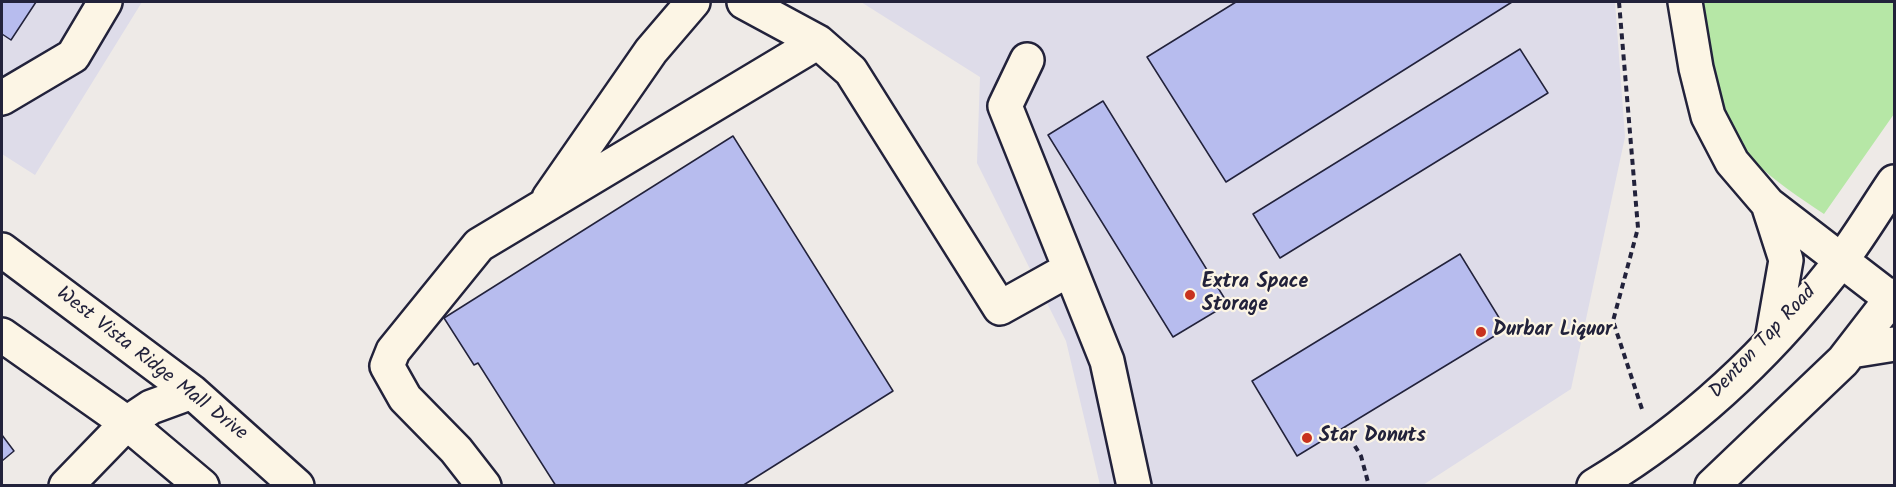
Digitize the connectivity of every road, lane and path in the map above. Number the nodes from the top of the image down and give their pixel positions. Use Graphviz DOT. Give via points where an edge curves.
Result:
graph roads {
  1 [pos="105,2"];
  2 [pos="693,2"];
  3 [pos="744,2"];
  4 [pos="1618,2"];
  5 [pos="1685,2"];
  6 [pos="818,42"];
  7 [pos="1028,60"];
  8 [pos="2,98"];
  9 [pos="1894,182"];
  10 [pos="1768,204"];
  11 [pos="542,206"];
  12 [pos="2,250"];
  13 [pos="1843,259"];
  14 [pos="1070,269"];
  15 [pos="1894,298"];
  16 [pos="2,336"];
  17 [pos="1772,342"];
  18 [pos="1894,344"];
  19 [pos="1851,351"];
  20 [pos="192,392"];
  21 [pos="1642,409"];
  22 [pos="127,423"];
  23 [pos="1344,428"];
  24 [pos="66,486"];
  25 [pos="202,486"];
  26 [pos="297,486"];
  27 [pos="484,486"];
  28 [pos="1134,486"];
  29 [pos="1369,486"];
  30 [pos="1594,486"];
  31 [pos="1712,486"];
  1 -- 8 [label="main road" via="73,56"];
  2 -- 11 [label="main road" via="651,51"];
  3 -- 6 [label="main road"];
  4 -- 21 [label="path" via="1638,228 1613,321"];
  5 -- 10 [label="main road" via="1708,116 1732,162"];
  6 -- 11 [label="main road"];
  6 -- 14 [label="main road" via="851,71 1000,308"];
  7 -- 14 [label="main road" via="1005,106"];
  9 -- 13 [label="main road, Denton Tap Road"];
  10 -- 13 [label="main road"];
  10 -- 17 [label="main road" via="1786,260"];
  11 -- 27 [label="main road" via="479,245 393,351 387,366 405,398 456,450"];
  12 -- 20 [label="main road, West Vista Ridge Mall Drive"];
  13 -- 15 [label="main road"];
  13 -- 17 [label="main road, Denton Tap Road"];
  14 -- 28 [label="main road" via="1107,361"];
  15 -- 19 [label="main road"];
  16 -- 22 [label="main road"];
  17 -- 30 [label="main road, Denton Tap Road" via="1688,421"];
  18 -- 19 [label="main road"];
  19 -- 31 [label="main road"];
  20 -- 22 [label="main road" via="151,407"];
  20 -- 26 [label="main road, West Vista Ridge Mall Drive"];
  22 -- 24 [label="main road"];
  22 -- 25 [label="main road"];
  23 -- 29 [label="path" via="1361,456"];
}
